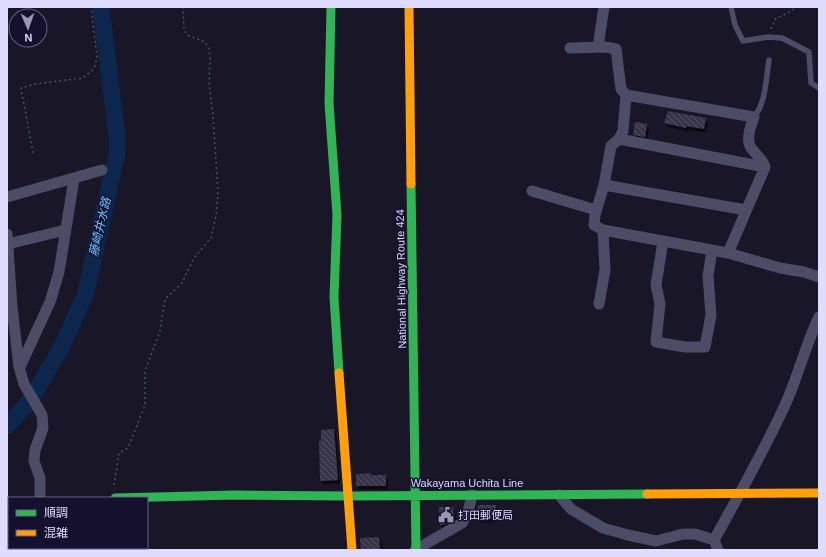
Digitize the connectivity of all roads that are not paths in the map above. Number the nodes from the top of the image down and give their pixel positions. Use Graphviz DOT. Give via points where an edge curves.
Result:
graph roads {
  1 [pos="331,7"];
  2 [pos="409,7"];
  3 [pos="604,7"];
  4 [pos="731,7"];
  5 [pos="598,47"];
  6 [pos="570,48"];
  7 [pos="769,60"];
  8 [pos="819,88"];
  9 [pos="626,95"];
  10 [pos="754,117"];
  11 [pos="620,139"];
  12 [pos="765,167"];
  13 [pos="102,170"];
  14 [pos="74,178"];
  15 [pos="604,185"];
  16 [pos="532,191"];
  17 [pos="7,197"];
  18 [pos="596,210"];
  19 [pos="746,210"];
  20 [pos="65,230"];
  21 [pos="603,230"];
  22 [pos="8,239"];
  23 [pos="663,241"];
  24 [pos="712,250"];
  25 [pos="728,253"];
  26 [pos="819,277"];
  27 [pos="599,304"];
  28 [pos="819,317"];
  29 [pos="19,367"];
  30 [pos="819,493"];
  31 [pos="114,494"];
  32 [pos="740,494"];
  33 [pos="416,495"];
  34 [pos="472,495"];
  35 [pos="559,495"];
  36 [pos="347,496"];
  37 [pos="40,497"];
  38 [pos="7,514"];
  39 [pos="8,532"];
  40 [pos="716,545"];
  41 [pos="352,550"];
  42 [pos="416,550"];
  1 -- 36 [label="main road" via="329,103 337,215 334,298"];
  2 -- 33 [label="main road, National Highway Route 424"];
  3 -- 5 [label="street"];
  4 -- 8 [label="lane" via="735,26 743,41 768,37 782,38 809,52 811,83"];
  5 -- 6 [label="street"];
  5 -- 9 [label="street" via="616,49 621,89"];
  7 -- 10 [label="lane" via="759,111"];
  9 -- 10 [label="street"];
  9 -- 11 [label="street"];
  10 -- 12 [label="street" via="749,134 750,145"];
  11 -- 12 [label="street"];
  11 -- 15 [label="street" via="610,146"];
  12 -- 19 [label="street"];
  13 -- 14 [label="street"];
  14 -- 17 [label="street"];
  14 -- 20 [label="street"];
  15 -- 18 [label="street"];
  15 -- 19 [label="street"];
  16 -- 18 [label="street"];
  18 -- 21 [label="street" via="594,225"];
  19 -- 25 [label="street"];
  20 -- 22 [label="street"];
  20 -- 29 [label="street" via="59,272 50,302"];
  21 -- 23 [label="street"];
  21 -- 27 [label="street" via="606,270"];
  22 -- 29 [label="street"];
  23 -- 24 [label="street"];
  23 -- 24 [label="street" via="656,285 660,304 656,342 685,347 705,347 711,315 708,276"];
  24 -- 25 [label="street"];
  25 -- 26 [label="street"];
  28 -- 32 [label="street" via="785,404"];
  29 -- 37 [label="street" via="22,378 42,415 43,428 35,450 34,462 40,478"];
  30 -- 32 [label="main road, Wakayama Uchita Line"];
  31 -- 36 [label="main road, Wakayama Uchita Line"];
  32 -- 35 [label="main road, Wakayama Uchita Line"];
  32 -- 40 [label="street"];
  33 -- 34 [label="main road, Wakayama Uchita Line"];
  33 -- 36 [label="main road, Wakayama Uchita Line"];
  33 -- 42 [label="main road, National Highway Route 424"];
  34 -- 35 [label="main road, Wakayama Uchita Line"];
  34 -- 42 [label="street" via="462,523"];
  35 -- 40 [label="street" via="571,509 586,518 603,528 628,536 656,540 695,534"];
  36 -- 41 [label="main road"];
  38 -- 39 [label="main road"];
}
